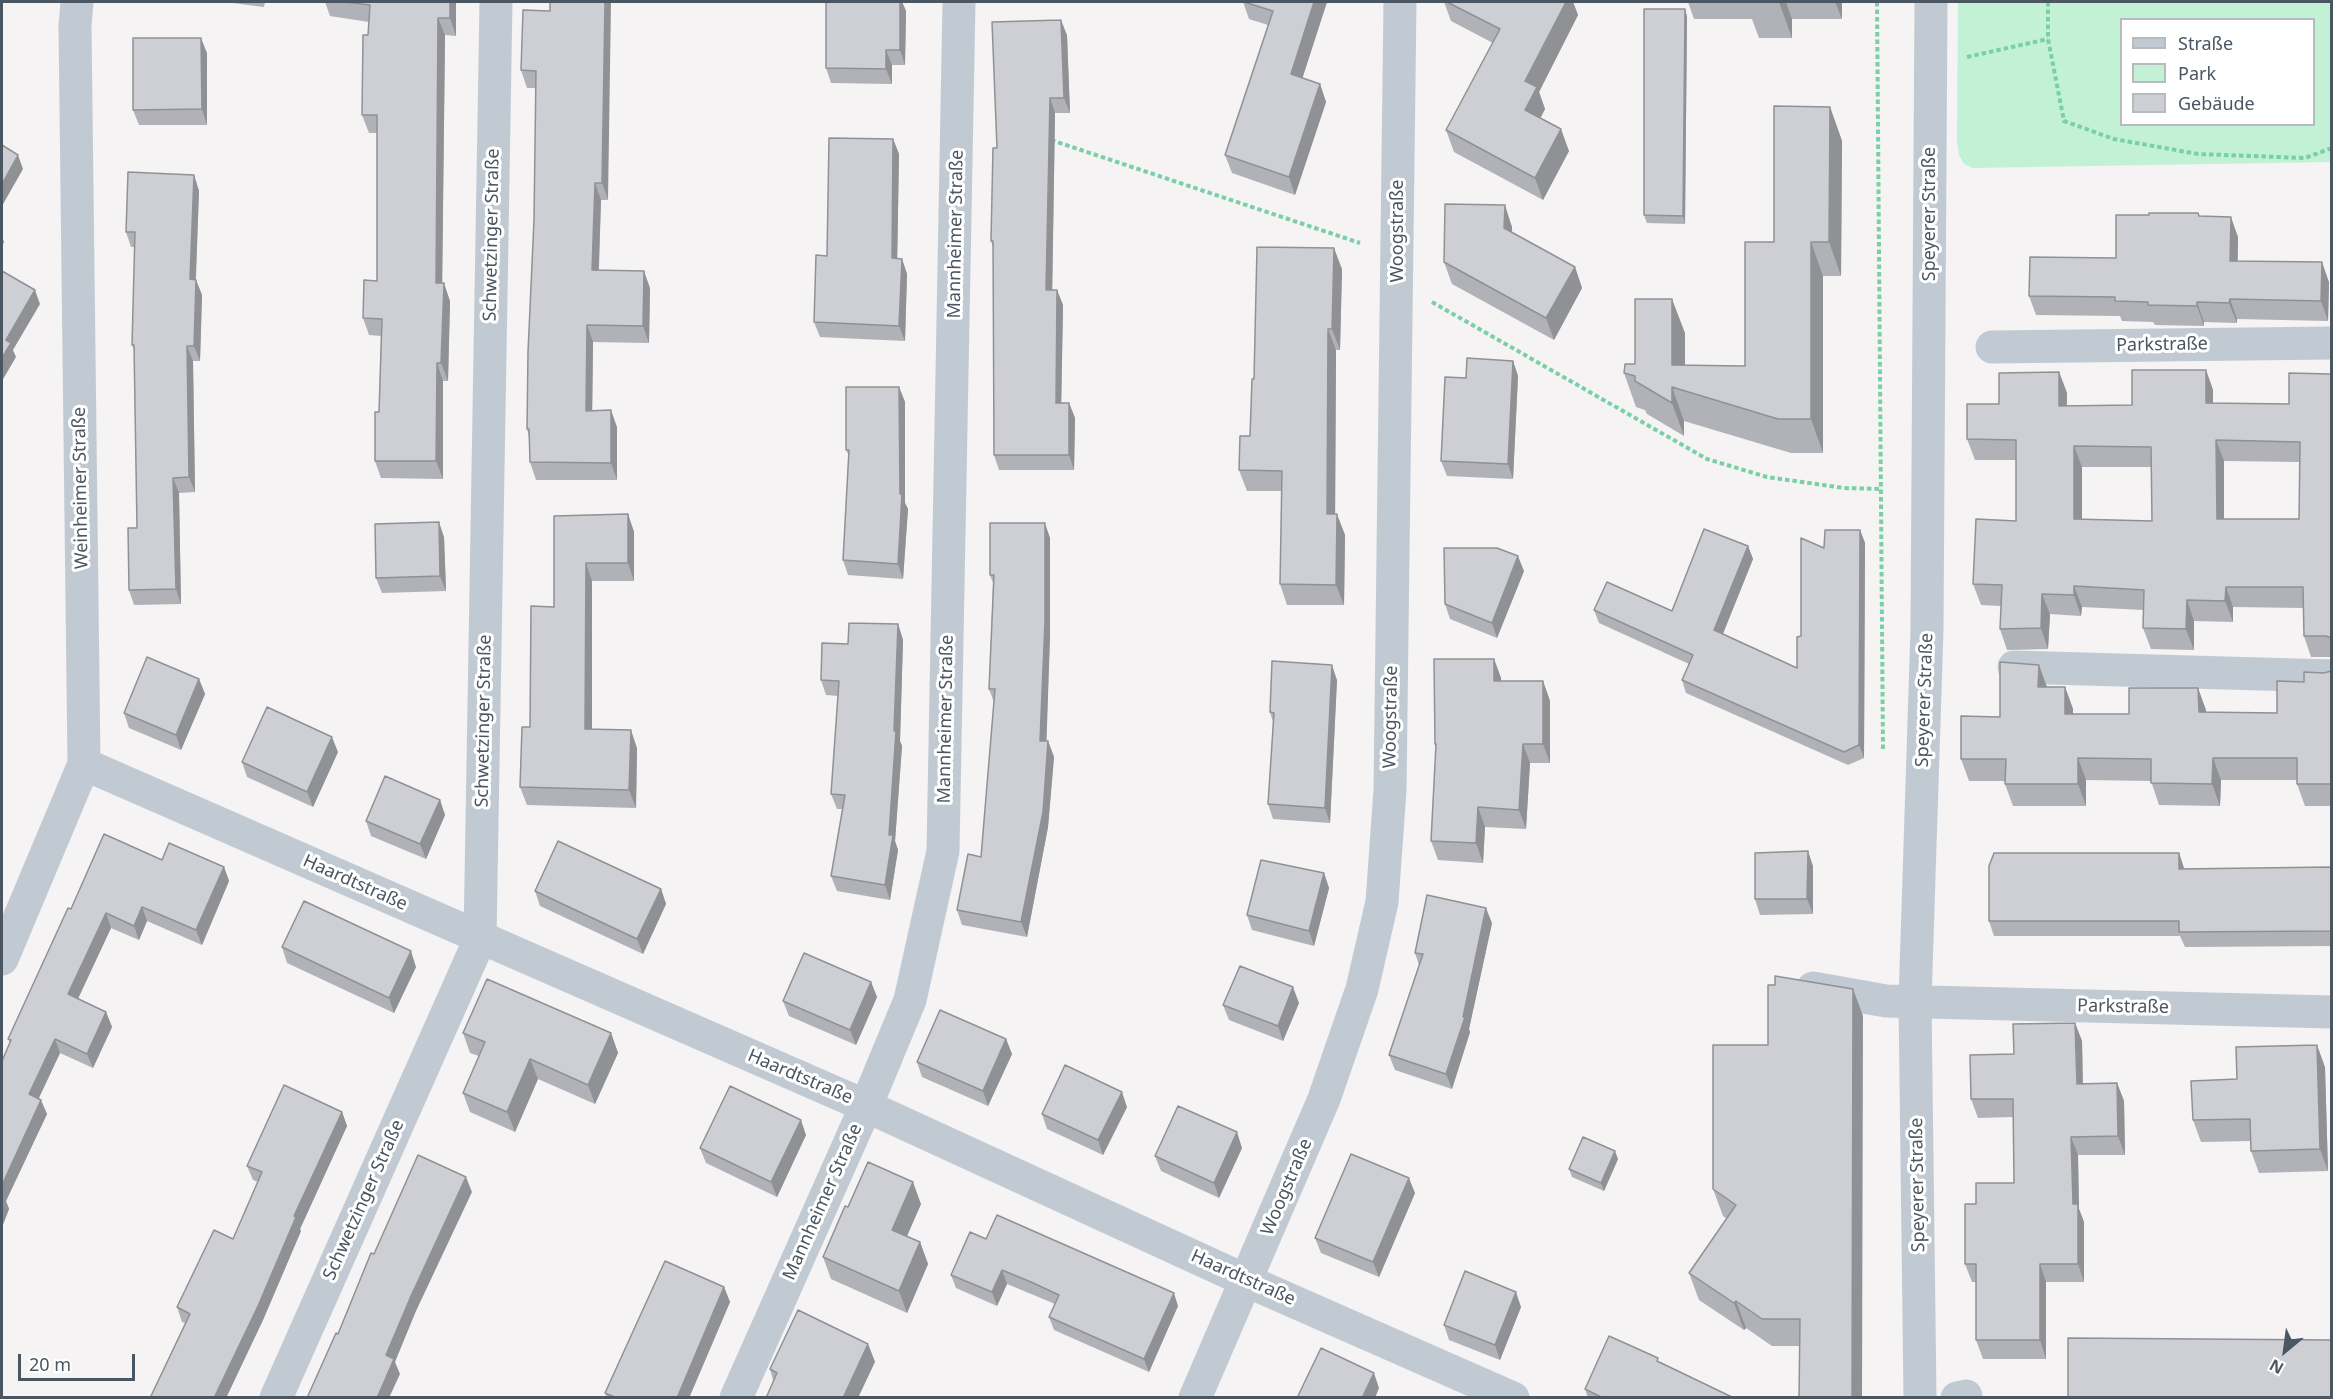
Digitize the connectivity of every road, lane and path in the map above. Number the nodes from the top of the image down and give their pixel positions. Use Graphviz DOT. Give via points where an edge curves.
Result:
graph roads {
  1 [pos="77,2"];
  2 [pos="496,2"];
  3 [pos="959,2"];
  4 [pos="1400,2"];
  5 [pos="1877,2"];
  6 [pos="1931,2"];
  7 [pos="2048,2"];
  8 [pos="2048,39"];
  9 [pos="1931,57"];
  10 [pos="1049,139"];
  11 [pos="2331,148"];
  12 [pos="1398,269"];
  13 [pos="2331,343"];
  14 [pos="1992,347"];
  15 [pos="1881,489"];
  16 [pos="2014,667"];
  17 [pos="2331,676"];
  18 [pos="1883,763"];
  19 [pos="84,764"];
  20 [pos="480,939"];
  21 [pos="2,959"];
  22 [pos="1787,984"];
  23 [pos="1915,1001"];
  24 [pos="2331,1012"];
  25 [pos="866,1106"];
  26 [pos="1247,1281"];
  27 [pos="276,1398"];
  28 [pos="736,1398"];
  29 [pos="1195,1398"];
  30 [pos="1513,1398"];
  31 [pos="1920,1398"];
  1 -- 19 [label="street, Weinheimer Straße"];
  2 -- 20 [label="street, Schwetzinger Straße"];
  3 -- 25 [label="street, Mannheimer Straße" via="943,851 910,1000"];
  4 -- 12 [label="street, Woogstraße"];
  5 -- 15 [label="path"];
  6 -- 9 [label="street, Speyerer Straße"];
  7 -- 8 [label="path"];
  8 -- 9 [label="path" via="1965,58"];
  8 -- 11 [label="path" via="2064,121 2114,140 2198,154 2305,158"];
  9 -- 23 [label="street, Speyerer Straße" via="1928,628"];
  10 -- 12 [label="path"];
  12 -- 15 [label="path" via="1707,459 1767,477"];
  12 -- 26 [label="street, Woogstraße" via="1390,790 1382,902 1362,989 1324,1099"];
  13 -- 14 [label="street, Parkstraße"];
  15 -- 18 [label="path"];
  16 -- 17 [label="street"];
  19 -- 20 [label="street, Haardtstraße"];
  19 -- 21 [label="street, Weinheimer Straße"];
  20 -- 25 [label="street, Haardtstraße"];
  20 -- 27 [label="street, Schwetzinger Straße"];
  22 -- 23 [label="street, Parkstraße" via="1886,1001"];
  23 -- 24 [label="street, Parkstraße"];
  23 -- 31 [label="street, Speyerer Straße"];
  25 -- 26 [label="street, Haardtstraße"];
  25 -- 28 [label="street, Mannheimer Straße"];
  26 -- 29 [label="street, Woogstraße"];
  26 -- 30 [label="street, Haardtstraße"];
}
